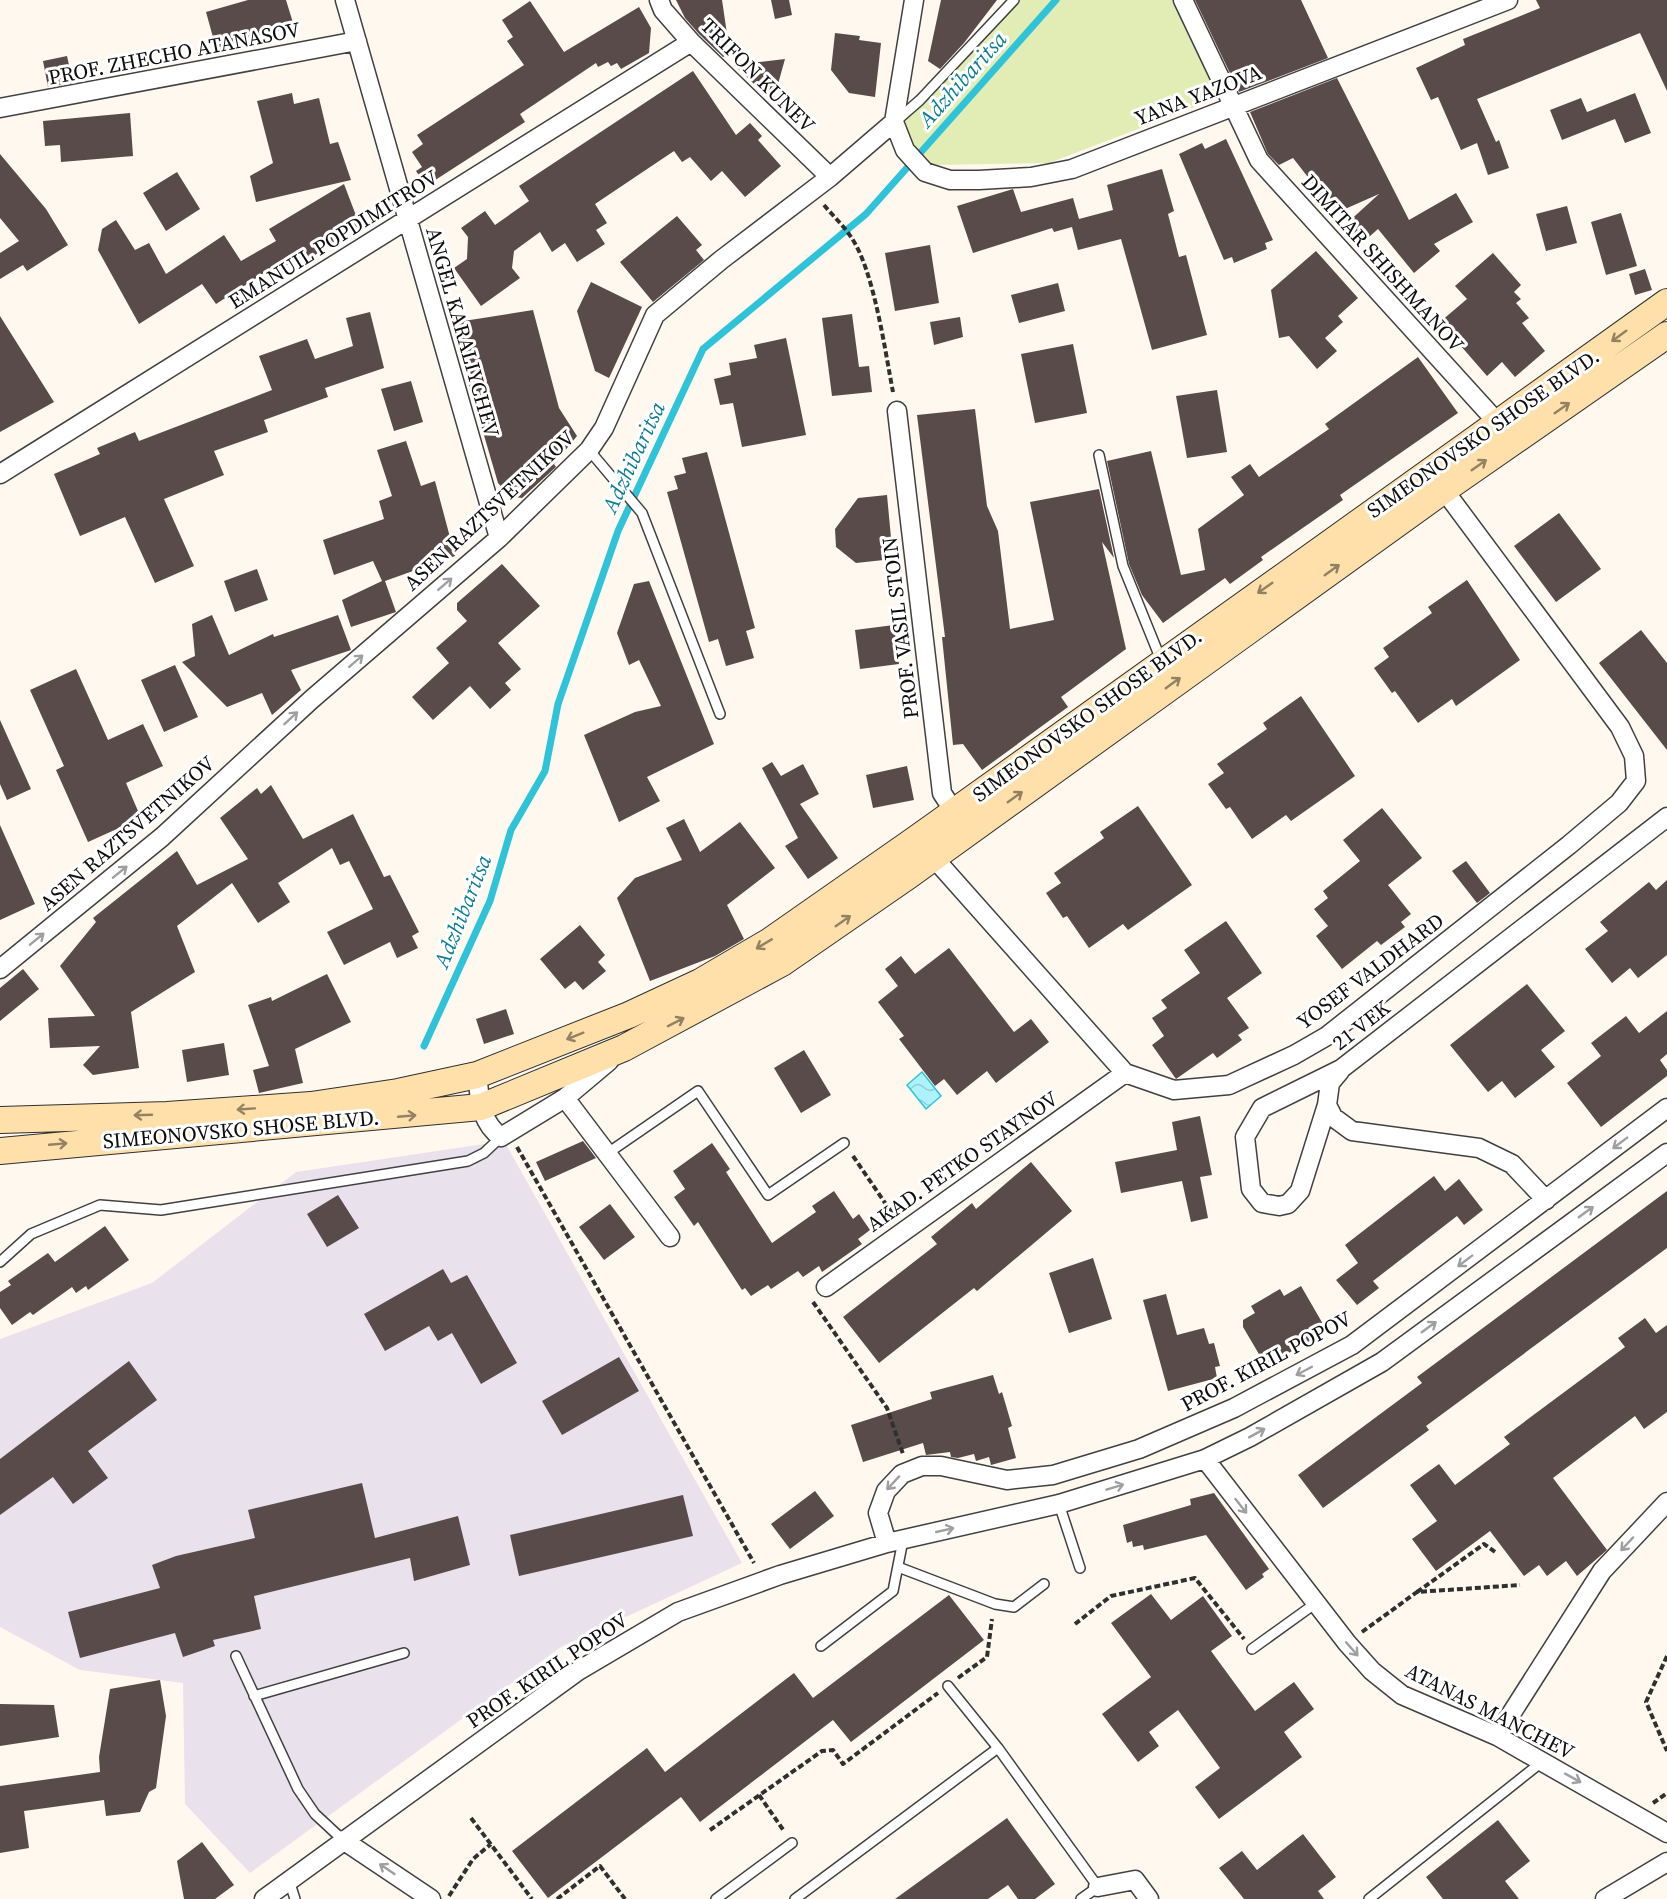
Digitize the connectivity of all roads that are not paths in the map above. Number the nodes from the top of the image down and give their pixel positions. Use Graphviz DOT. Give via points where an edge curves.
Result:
graph roads {
  1 [pos="345,0"];
  2 [pos="659,0"];
  3 [pos="914,0"];
  4 [pos="1014,0"];
  5 [pos="1183,0"];
  6 [pos="1508,0"];
  7 [pos="357,41"];
  8 [pos="691,42"];
  9 [pos="1231,106"];
  10 [pos="0,108"];
  11 [pos="894,122"];
  12 [pos="830,177"];
  13 [pos="407,220"];
  14 [pos="1667,302"];
  15 [pos="1667,334"];
  16 [pos="897,411"];
  17 [pos="1506,432"];
  18 [pos="590,450"];
  19 [pos="1099,455"];
  20 [pos="0,474"];
  21 [pos="1444,490"];
  22 [pos="499,538"];
  23 [pos="1162,662"];
  24 [pos="720,714"];
  25 [pos="1667,818"];
  26 [pos="961,822"];
  27 [pos="916,839"];
  28 [pos="933,858"];
  29 [pos="0,969"];
  30 [pos="624,1048"];
  31 [pos="1341,1069"];
  32 [pos="1125,1073"];
  33 [pos="477,1075"];
  34 [pos="564,1098"];
  35 [pos="1327,1105"];
  36 [pos="481,1107"];
  37 [pos="1667,1108"];
  38 [pos="0,1120"];
  39 [pos="506,1135"];
  40 [pos="844,1143"];
  41 [pos="0,1151"];
  42 [pos="1667,1153"];
  43 [pos="605,1155"];
  44 [pos="1546,1200"];
  45 [pos="670,1237"];
  46 [pos="0,1262"];
  47 [pos="825,1287"];
  48 [pos="1205,1459"];
  49 [pos="1667,1502"];
  50 [pos="1059,1504"];
  51 [pos="895,1542"];
  52 [pos="898,1566"];
  53 [pos="1080,1568"];
  54 [pos="1044,1584"];
  55 [pos="1316,1603"];
  56 [pos="821,1646"];
  57 [pos="1252,1649"];
  58 [pos="404,1653"];
  59 [pos="236,1656"];
  60 [pos="948,1686"];
  61 [pos="254,1696"];
  62 [pos="1497,1737"];
  63 [pos="998,1748"];
  64 [pos="1542,1761"];
  65 [pos="1667,1833"];
  66 [pos="343,1840"];
  67 [pos="792,1843"];
  68 [pos="1667,1862"];
  69 [pos="289,1880"];
  70 [pos="1098,1887"];
  71 [pos="264,1899"];
  72 [pos="295,1899"];
  73 [pos="431,1899"];
  74 [pos="716,1899"];
  75 [pos="795,1899"];
  76 [pos="1081,1899"];
  77 [pos="1149,1899"];
  78 [pos="1369,1899"];
  79 [pos="1605,1899"];
  1 -- 7 [label="street, ANGEL KARALIYCHEV"];
  2 -- 8 [label="street, TRIFON KUNEV"];
  3 -- 11 [label="street"];
  4 -- 11 [label="lane, ASEN RAZTSVETNIKOV" via="920,100"];
  5 -- 9 [label="street, DIMITAR SHISHMANOV"];
  6 -- 9 [label="street, YANA YAZOVA"];
  7 -- 10 [label="street, PROF. ZHECHO ATANASOV"];
  7 -- 13 [label="street, ANGEL KARALIYCHEV"];
  8 -- 12 [label="street, TRIFON KUNEV"];
  8 -- 13 [label="street, EMANUIL POPDIMITROV"];
  9 -- 11 [label="street, YANA YAZOVA" via="1072,169 1031,177 979,180 950,180 925,172 906,150"];
  9 -- 17 [label="street, DIMITAR SHISHMANOV" via="1259,160"];
  11 -- 12 [label="street, ASEN RAZTSVETNIKOV"];
  12 -- 18 [label="street, ASEN RAZTSVETNIKOV" via="655,315 604,428"];
  13 -- 20 [label="street, EMANUIL POPDIMITROV"];
  13 -- 22 [label="street, ANGEL KARALIYCHEV"];
  14 -- 17 [label="main road, SIMEONOVSKO SHOSE BLVD., one-way"];
  17 -- 15 [label="main road, SIMEONOVSKO SHOSE BLVD., one-way"];
  16 -- 26 [label="street, PROF. VASIL STOIN" via="942,793"];
  21 -- 17 [label="main road, SIMEONOVSKO SHOSE BLVD., one-way"];
  17 -- 23 [label="main road, SIMEONOVSKO SHOSE BLVD., one-way"];
  18 -- 22 [label="street, ASEN RAZTSVETNIKOV"];
  18 -- 24 [label="lane" via="642,513"];
  19 -- 23 [label="lane" via="1123,566"];
  26 -- 21 [label="main road, SIMEONOVSKO SHOSE BLVD., one-way"];
  21 -- 32 [label="street, YOSEF VALDHARD" via="1620,727 1634,756 1636,781 1619,803 1327,1036 1294,1055 1229,1085 1174,1090"];
  29 -- 22 [label="street, ASEN RAZTSVETNIKOV, one-way" via="162,837 312,699"];
  23 -- 26 [label="main road, SIMEONOVSKO SHOSE BLVD."];
  25 -- 31 [label="street, 21 VEK"];
  26 -- 27 [label="main road, SIMEONOVSKO SHOSE BLVD."];
  26 -- 28 [label="main road, SIMEONOVSKO SHOSE BLVD."];
  27 -- 28 [label="street, YOSEF VALDHARD"];
  27 -- 33 [label="main road, SIMEONOVSKO SHOSE BLVD., one-way" via="770,941 700,982 629,1015"];
  30 -- 28 [label="main road, SIMEONOVSKO SHOSE BLVD., one-way" via="782,963"];
  28 -- 32 [label="street, YOSEF VALDHARD"];
  30 -- 34 [label="street, SIMEONOVSKO SHOSE BLVD."];
  30 -- 36 [label="main road, SIMEONOVSKO SHOSE BLVD."];
  31 -- 35 [label="street, 21 VEK" via="1330,1083"];
  31 -- 35 [label="street, 21 VEK" via="1262,1108 1245,1137 1251,1189 1262,1203 1279,1206 1295,1199"];
  32 -- 47 [label="street, AKAD. PETKO STAYNOV"];
  33 -- 36 [label="street"];
  33 -- 38 [label="main road, SIMEONOVSKO SHOSE BLVD., one-way" via="311,1105"];
  34 -- 39 [label="street, SIMEONOVSKO SHOSE BLVD."];
  34 -- 43 [label="street"];
  35 -- 44 [label="street" via="1333,1117 1352,1131 1479,1148 1512,1164"];
  36 -- 39 [label="street" via="486,1122"];
  41 -- 36 [label="main road, SIMEONOVSKO SHOSE BLVD., one-way"];
  37 -- 44 [label="street, PROF. KIRIL POPOV, one-way"];
  39 -- 46 [label="lane" via="468,1161 161,1210 100,1205 31,1234"];
  40 -- 43 [label="lane" via="768,1194 698,1091"];
  48 -- 42 [label="street, PROF. KIRIL POPOV, one-way" via="1382,1362"];
  43 -- 45 [label="street"];
  44 -- 51 [label="street, PROF. KIRIL POPOV, one-way" via="1352,1345 1234,1408 1139,1449 1053,1476 1007,1480 941,1466 922,1466 902,1474 886,1491 878,1513"];
  50 -- 48 [label="street, PROF. KIRIL POPOV, one-way"];
  48 -- 55 [label="street, ATANAS MANCHEV, one-way"];
  49 -- 62 [label="street, one-way" via="1602,1571"];
  51 -- 50 [label="street, PROF. KIRIL POPOV, one-way"];
  50 -- 53 [label="lane"];
  51 -- 52 [label="lane"];
  51 -- 66 [label="street, PROF. KIRIL POPOV" via="764,1580 678,1612 578,1671"];
  52 -- 54 [label="lane" via="995,1604 1014,1607"];
  52 -- 56 [label="lane" via="893,1591"];
  55 -- 57 [label="lane"];
  55 -- 62 [label="street, ATANAS MANCHEV, one-way" via="1372,1671 1402,1695"];
  58 -- 61 [label="lane"];
  59 -- 61 [label="lane"];
  60 -- 63 [label="lane"];
  61 -- 66 [label="lane" via="298,1790 315,1814"];
  62 -- 64 [label="street, ATANAS MANCHEV"];
  63 -- 70 [label="lane"];
  63 -- 75 [label="lane"];
  64 -- 65 [label="street, ATANAS MANCHEV, one-way"];
  64 -- 78 [label="lane"];
  66 -- 69 [label="street, PROF. KIRIL POPOV"];
  73 -- 66 [label="street, one-way"];
  67 -- 74 [label="lane"];
  68 -- 79 [label="street"];
  69 -- 71 [label="street, PROF. KIRIL POPOV"];
  69 -- 72 [label="lane"];
  70 -- 76 [label="lane"];
  70 -- 77 [label="street" via="1135,1880"];
}
